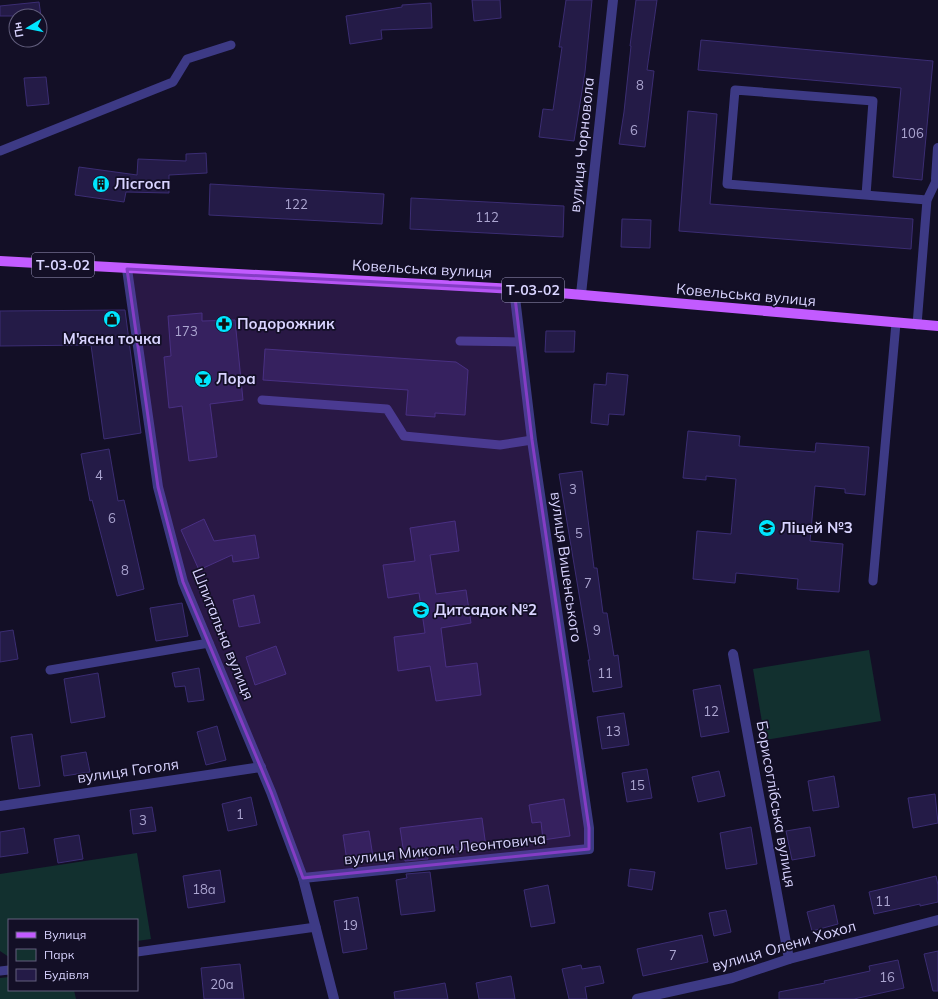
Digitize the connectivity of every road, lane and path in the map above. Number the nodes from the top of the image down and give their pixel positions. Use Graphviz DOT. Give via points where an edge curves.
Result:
graph roads {
  1 [pos="613,0"];
  2 [pos="231,45"];
  3 [pos="938,148"];
  4 [pos="0,151"];
  5 [pos="937,178"];
  6 [pos="866,196"];
  7 [pos="927,200"];
  8 [pos="0,262"];
  9 [pos="127,269"];
  10 [pos="514,289"];
  11 [pos="581,294"];
  12 [pos="896,323"];
  13 [pos="917,325"];
  14 [pos="938,326"];
  15 [pos="460,341"];
  16 [pos="520,342"];
  17 [pos="262,400"];
  18 [pos="532,440"];
  19 [pos="873,581"];
  20 [pos="209,643"];
  21 [pos="733,654"];
  22 [pos="50,670"];
  23 [pos="261,767"];
  24 [pos="0,806"];
  25 [pos="589,849"];
  26 [pos="303,878"];
  27 [pos="938,920"];
  28 [pos="316,927"];
  29 [pos="138,952"];
  30 [pos="789,959"];
  31 [pos="334,999"];
  32 [pos="637,999"];
  1 -- 11 [label="street, вулиця Чорновола"];
  2 -- 4 [label="lane" via="187,59 173,82"];
  3 -- 5 [label="street"];
  5 -- 7 [label="lane"];
  6 -- 6 [label="lane" via="728,184 735,90 873,101"];
  6 -- 7 [label="lane"];
  7 -- 13 [label="lane"];
  8 -- 9 [label="main road, Ковельська вулиця / Т-03-02"];
  9 -- 10 [label="main road, Ковельська вулиця / Т-03-02"];
  9 -- 20 [label="street, Шпитальна вулиця" via="158,487 183,582"];
  10 -- 11 [label="main road, Ковельська вулиця / Т-03-02"];
  10 -- 16 [label="street, вулиця Вишенського"];
  11 -- 12 [label="main road, Ковельська вулиця / Т-03-02"];
  12 -- 13 [label="main road, Ковельська вулиця / Т-03-02"];
  12 -- 19 [label="lane"];
  13 -- 14 [label="main road, Ковельська вулиця / Т-03-02"];
  15 -- 16 [label="lane"];
  16 -- 18 [label="street, вулиця Вишенського"];
  17 -- 18 [label="lane" via="387,409 404,436 500,445"];
  18 -- 25 [label="street, вулиця Вишенського" via="590,828"];
  20 -- 22 [label="lane"];
  20 -- 23 [label="street, Шпитальна вулиця"];
  21 -- 30 [label="street, Борисоглібська вулиця"];
  23 -- 24 [label="street, вулиця Гоголя"];
  23 -- 26 [label="street, Шпитальна вулиця"];
  25 -- 26 [label="street, вулиця Миколи Леонтовича"];
  26 -- 28 [label="street, Шпитальна вулиця"];
  27 -- 30 [label="street, вулиця Олени Хохол"];
  28 -- 29 [label="lane"];
  28 -- 31 [label="street, Шпитальна вулиця"];
  30 -- 32 [label="street, вулиця Олени Хохол" via="732,978"];
}
